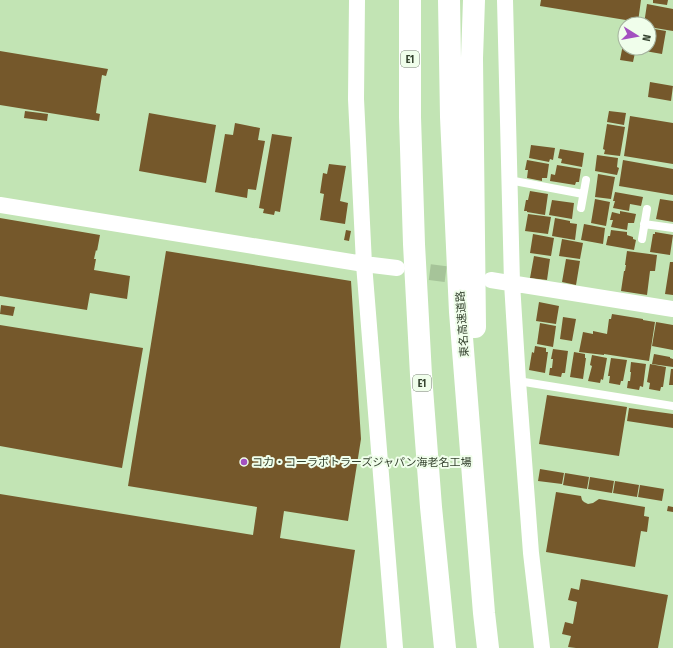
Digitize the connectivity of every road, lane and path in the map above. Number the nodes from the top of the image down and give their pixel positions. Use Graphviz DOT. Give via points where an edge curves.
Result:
graph roads {
  1 [pos="357,0"];
  2 [pos="402,0"];
  3 [pos="410,0"];
  4 [pos="449,0"];
  5 [pos="474,0"];
  6 [pos="505,0"];
  7 [pos="410,117"];
  8 [pos="509,180"];
  9 [pos="586,180"];
  10 [pos="583,194"];
  11 [pos="0,205"];
  12 [pos="581,208"];
  13 [pos="647,209"];
  14 [pos="644,224"];
  15 [pos="673,228"];
  16 [pos="642,239"];
  17 [pos="364,264"];
  18 [pos="397,268"];
  19 [pos="492,280"];
  20 [pos="512,283"];
  21 [pos="673,309"];
  22 [pos="518,381"];
  23 [pos="673,406"];
  24 [pos="473,477"];
  25 [pos="395,648"];
  26 [pos="445,648"];
  27 [pos="488,648"];
  28 [pos="542,648"];
  1 -- 17 [label="street" via="356,99"];
  2 -- 7 [label="highway"];
  3 -- 7 [label="highway, E1"];
  4 -- 24 [label="highway, 東名高速道路" via="460,312"];
  5 -- 24 [label="highway"];
  6 -- 8 [label="street"];
  7 -- 26 [label="highway, E1" via="421,375"];
  8 -- 10 [label="lane"];
  8 -- 20 [label="street"];
  9 -- 10 [label="lane"];
  10 -- 12 [label="lane"];
  11 -- 17 [label="street"];
  13 -- 14 [label="lane"];
  14 -- 15 [label="lane"];
  14 -- 16 [label="lane"];
  17 -- 18 [label="street"];
  17 -- 25 [label="street"];
  19 -- 20 [label="street"];
  20 -- 21 [label="street"];
  20 -- 22 [label="street"];
  22 -- 23 [label="lane"];
  22 -- 28 [label="street" via="531,554"];
  24 -- 27 [label="highway, 東名高速道路"];
}
